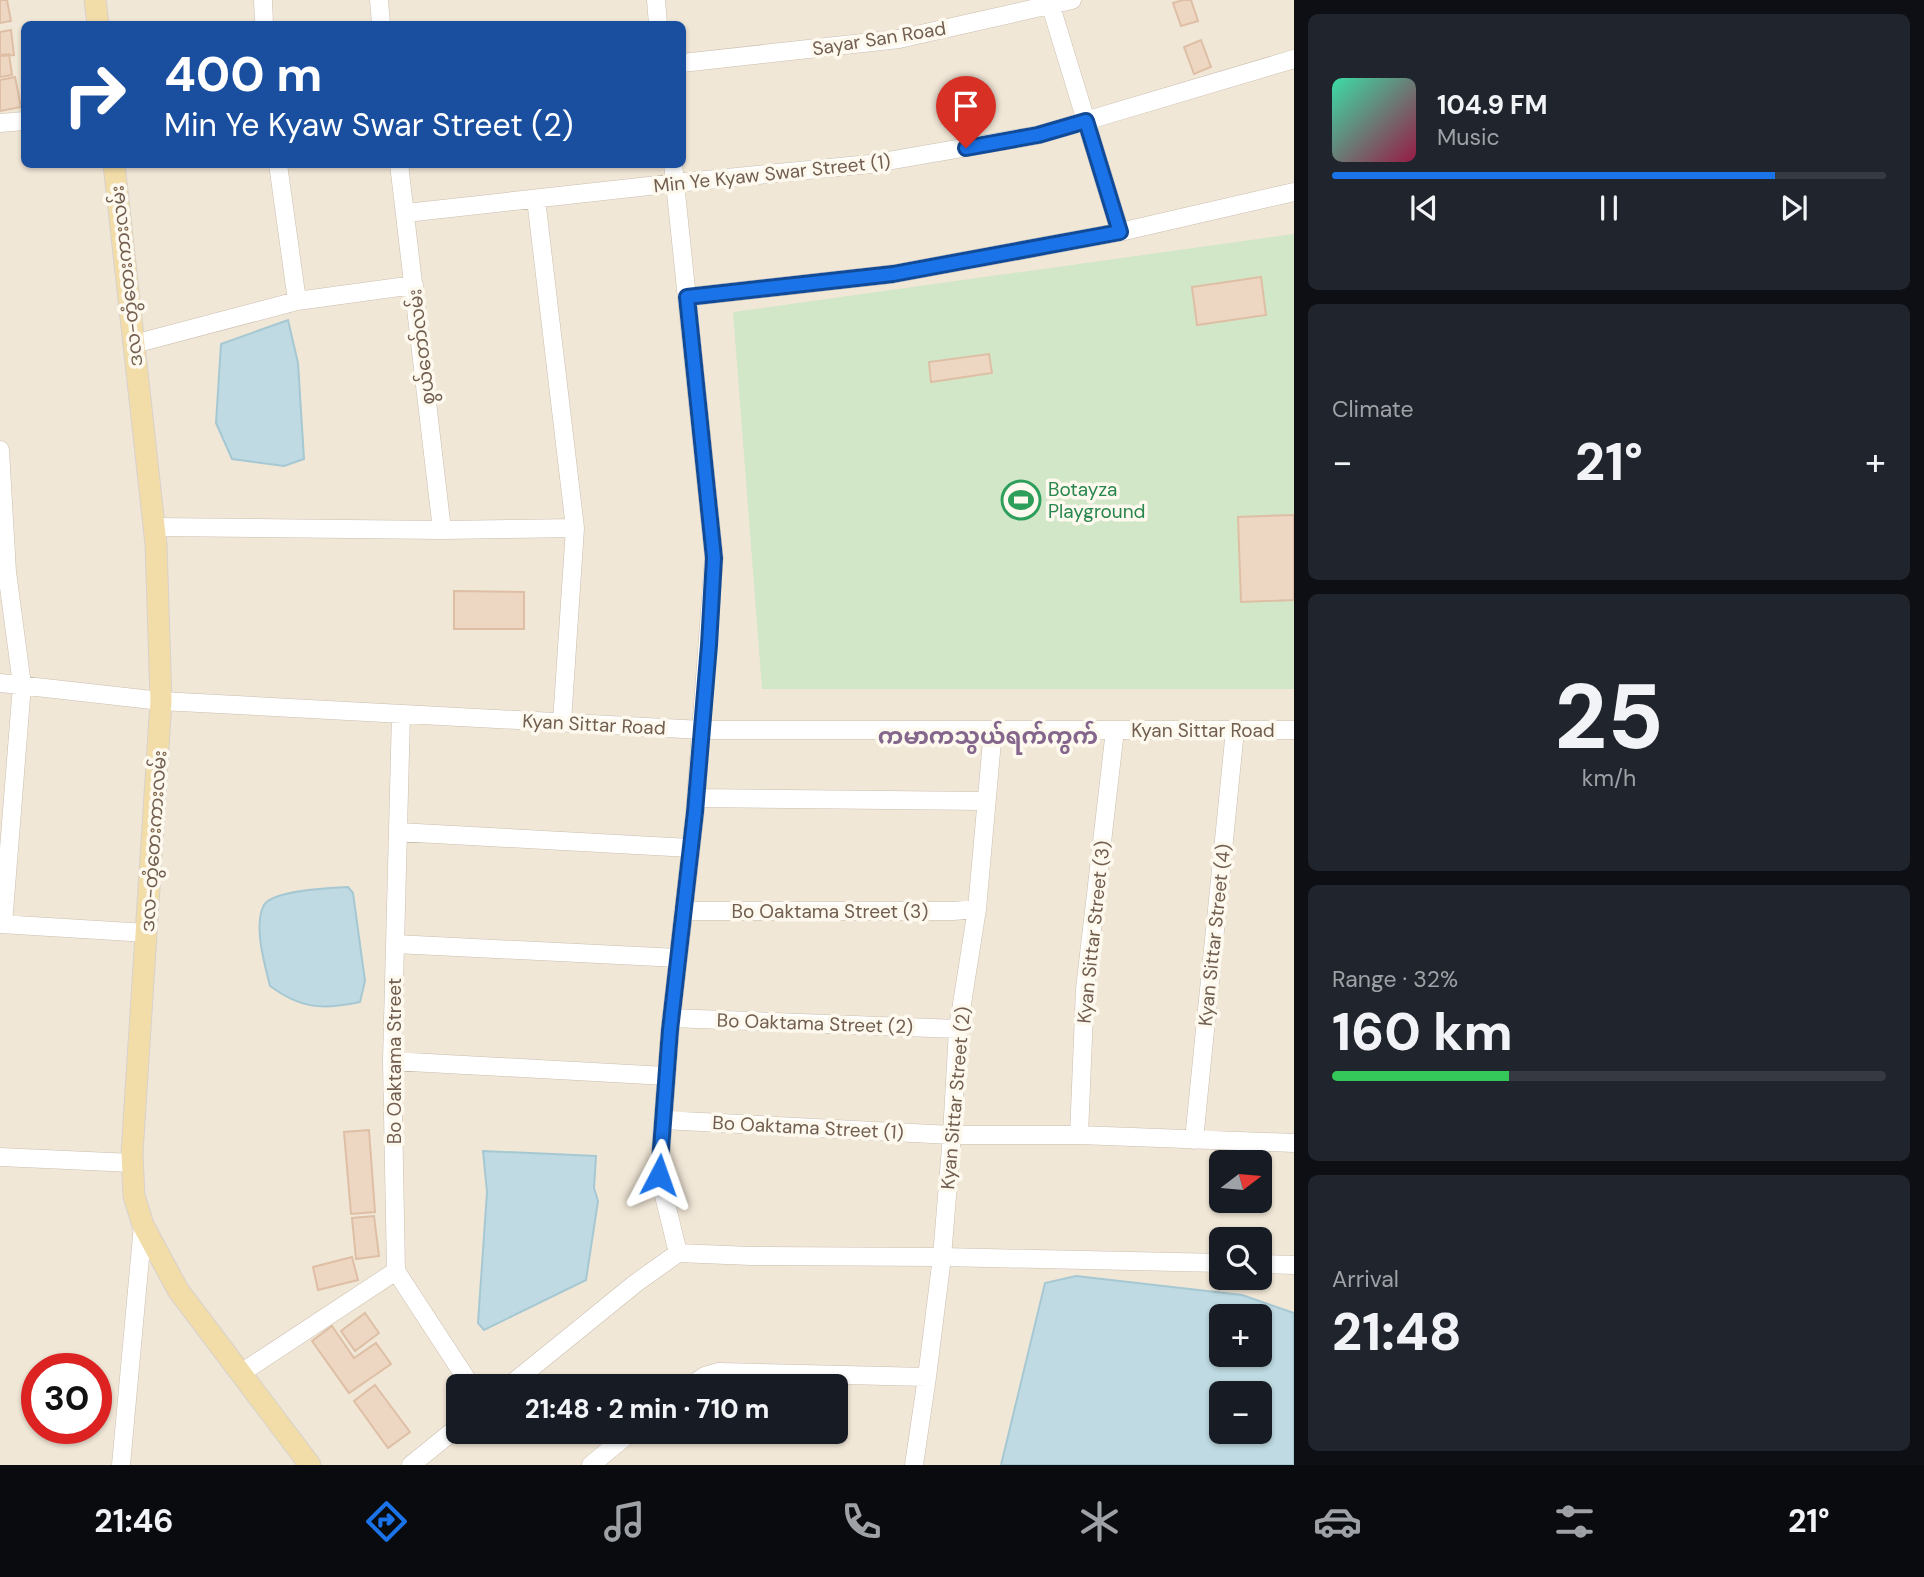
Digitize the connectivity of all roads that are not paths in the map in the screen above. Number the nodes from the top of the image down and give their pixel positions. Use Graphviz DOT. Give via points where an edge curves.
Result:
graph roads {
  1 [pos="95,0"];
  2 [pos="263,0"];
  3 [pos="379,0"];
  4 [pos="656,0"];
  5 [pos="1073,0"];
  6 [pos="1049,3"];
  7 [pos="98,21"];
  8 [pos="264,21"];
  9 [pos="381,21"];
  10 [pos="657,21"];
  11 [pos="1294,59"];
  12 [pos="686,63"];
  13 [pos="21,121"];
  14 [pos="1086,121"];
  15 [pos="0,124"];
  16 [pos="114,168"];
  17 [pos="279,168"];
  18 [pos="400,168"];
  19 [pos="674,168"];
  20 [pos="676,183"];
  21 [pos="1294,192"];
  22 [pos="536,199"];
  23 [pos="406,213"];
  24 [pos="1120,232"];
  25 [pos="414,285"];
  26 [pos="687,297"];
  27 [pos="297,301"];
  28 [pos="134,344"];
  29 [pos="0,450"];
  30 [pos="154,527"];
  31 [pos="575,528"];
  32 [pos="442,530"];
  33 [pos="4,568"];
  34 [pos="0,683"];
  35 [pos="22,685"];
  36 [pos="162,701"];
  37 [pos="401,714"];
  38 [pos="562,722"];
  39 [pos="702,730"];
  40 [pos="993,730"];
  41 [pos="1115,730"];
  42 [pos="1235,730"];
  43 [pos="1294,730"];
  44 [pos="696,798"];
  45 [pos="985,801"];
  46 [pos="6,811"];
  47 [pos="398,832"];
  48 [pos="690,848"];
  49 [pos="976,909"];
  50 [pos="683,911"];
  51 [pos="1,924"];
  52 [pos="147,933"];
  53 [pos="395,944"];
  54 [pos="678,958"];
  55 [pos="671,1018"];
  56 [pos="958,1029"];
  57 [pos="392,1061"];
  58 [pos="666,1076"];
  59 [pos="663,1120"];
  60 [pos="952,1135"];
  61 [pos="1079,1135"];
  62 [pos="1194,1140"];
  63 [pos="1294,1143"];
  64 [pos="0,1157"];
  65 [pos="133,1163"];
  66 [pos="143,1225"];
  67 [pos="678,1253"];
  68 [pos="942,1257"];
  69 [pos="1209,1264"];
  70 [pos="1272,1264"];
  71 [pos="1294,1265"];
  72 [pos="396,1271"];
  73 [pos="241,1373"];
  74 [pos="463,1374"];
  75 [pos="524,1374"];
  76 [pos="712,1374"];
  77 [pos="802,1374"];
  78 [pos="848,1375"];
  79 [pos="927,1377"];
  80 [pos="446,1437"];
  81 [pos="617,1444"];
  82 [pos="121,1465"];
  83 [pos="310,1465"];
  84 [pos="411,1465"];
  85 [pos="592,1465"];
  86 [pos="914,1465"];
  1 -- 7 [label="main road"];
  2 -- 8 [label="street"];
  3 -- 9 [label="street"];
  4 -- 10 [label="street"];
  5 -- 6 [label="street, Sayar San Road"];
  6 -- 12 [label="street, Sayar San Road" via="899,39"];
  6 -- 14 [label="street"];
  11 -- 14 [label="street, Min Ye Kyaw Swar Street (1)"];
  13 -- 15 [label="street"];
  14 -- 20 [label="street, Min Ye Kyaw Swar Street (1)" via="1038,135 870,164"];
  14 -- 24 [label="street"];
  16 -- 28 [label="main road, ဒလ-တွံတေးကားလမ်း"];
  17 -- 27 [label="street"];
  18 -- 23 [label="street, စွယ်တော်လမ်း"];
  19 -- 20 [label="street"];
  20 -- 22 [label="street, Min Ye Kyaw Swar Street (1)"];
  20 -- 26 [label="street"];
  21 -- 24 [label="street"];
  22 -- 23 [label="street, Min Ye Kyaw Swar Street (1)"];
  22 -- 31 [label="street"];
  23 -- 25 [label="street, စွယ်တော်လမ်း"];
  24 -- 26 [label="street" via="893,274"];
  25 -- 27 [label="street"];
  25 -- 32 [label="street, စွယ်တော်လမ်း"];
  26 -- 39 [label="street" via="714,558"];
  27 -- 28 [label="street"];
  28 -- 30 [label="main road, ဒလ-တွံတေးကားလမ်း"];
  29 -- 33 [label="street"];
  30 -- 32 [label="street"];
  30 -- 36 [label="main road, ဒလ-တွံတေးကားလမ်း"];
  31 -- 32 [label="street"];
  31 -- 38 [label="street"];
  33 -- 35 [label="street"];
  34 -- 35 [label="street, Kyan Sittar Road"];
  35 -- 36 [label="street, Kyan Sittar Road"];
  35 -- 46 [label="street"];
  36 -- 37 [label="street, Kyan Sittar Road"];
  36 -- 52 [label="main road, ဒလ-တွံတေးကားလမ်း"];
  37 -- 38 [label="street, Kyan Sittar Road"];
  37 -- 47 [label="street, Bo Oaktama Street"];
  38 -- 39 [label="street, Kyan Sittar Road"];
  39 -- 40 [label="street, Kyan Sittar Road"];
  39 -- 44 [label="street"];
  40 -- 41 [label="street, Kyan Sittar Road"];
  40 -- 45 [label="street, Kyan Sittar Street (2)"];
  41 -- 42 [label="street, Kyan Sittar Road"];
  41 -- 61 [label="street, Kyan Sittar Street (3)" via="1085,989"];
  42 -- 43 [label="street, Kyan Sittar Road"];
  42 -- 62 [label="street, Kyan Sittar Street (4)"];
  44 -- 45 [label="street"];
  44 -- 48 [label="street"];
  45 -- 49 [label="street, Kyan Sittar Street (2)"];
  46 -- 51 [label="street"];
  47 -- 48 [label="street"];
  47 -- 53 [label="street, Bo Oaktama Street"];
  48 -- 50 [label="street"];
  49 -- 50 [label="street, Bo Oaktama Street (3)"];
  49 -- 56 [label="street, Kyan Sittar Street (2)"];
  50 -- 54 [label="street"];
  51 -- 52 [label="street"];
  52 -- 65 [label="main road, ဒလ-တွံတေးကားလမ်း"];
  53 -- 54 [label="street"];
  53 -- 57 [label="street, Bo Oaktama Street"];
  54 -- 55 [label="street"];
  55 -- 56 [label="street, Bo Oaktama Street (2)"];
  55 -- 58 [label="street"];
  56 -- 60 [label="street, Kyan Sittar Street (2)"];
  57 -- 58 [label="street"];
  57 -- 72 [label="street, Bo Oaktama Street"];
  58 -- 59 [label="street"];
  59 -- 60 [label="street, Bo Oaktama Street (1)"];
  59 -- 67 [label="street" via="659,1175"];
  60 -- 61 [label="street, Bo Oaktama Street (1)"];
  60 -- 68 [label="street, Kyan Sittar Street (2)"];
  61 -- 62 [label="street, Bo Oaktama Street (1)"];
  62 -- 63 [label="street, Bo Oaktama Street (1)"];
  64 -- 65 [label="street"];
  65 -- 66 [label="main road, ဒလ-တွံတေးကားလမ်း" via="134,1196"];
  66 -- 73 [label="main road, ဒလ-တွံတေးကားလမ်း" via="178,1290"];
  66 -- 82 [label="street"];
  67 -- 68 [label="street"];
  67 -- 75 [label="street"];
  68 -- 69 [label="street"];
  68 -- 79 [label="street, Kyan Sittar Street (2)"];
  70 -- 71 [label="street"];
  72 -- 73 [label="street"];
  72 -- 74 [label="street"];
  73 -- 83 [label="main road, ဒလ-တွံတေးကားလမ်း"];
  76 -- 77 [label="street"];
  78 -- 79 [label="street"];
  79 -- 86 [label="street, Kyan Sittar Street (2)"];
  80 -- 84 [label="street"];
  81 -- 85 [label="street"];
}
